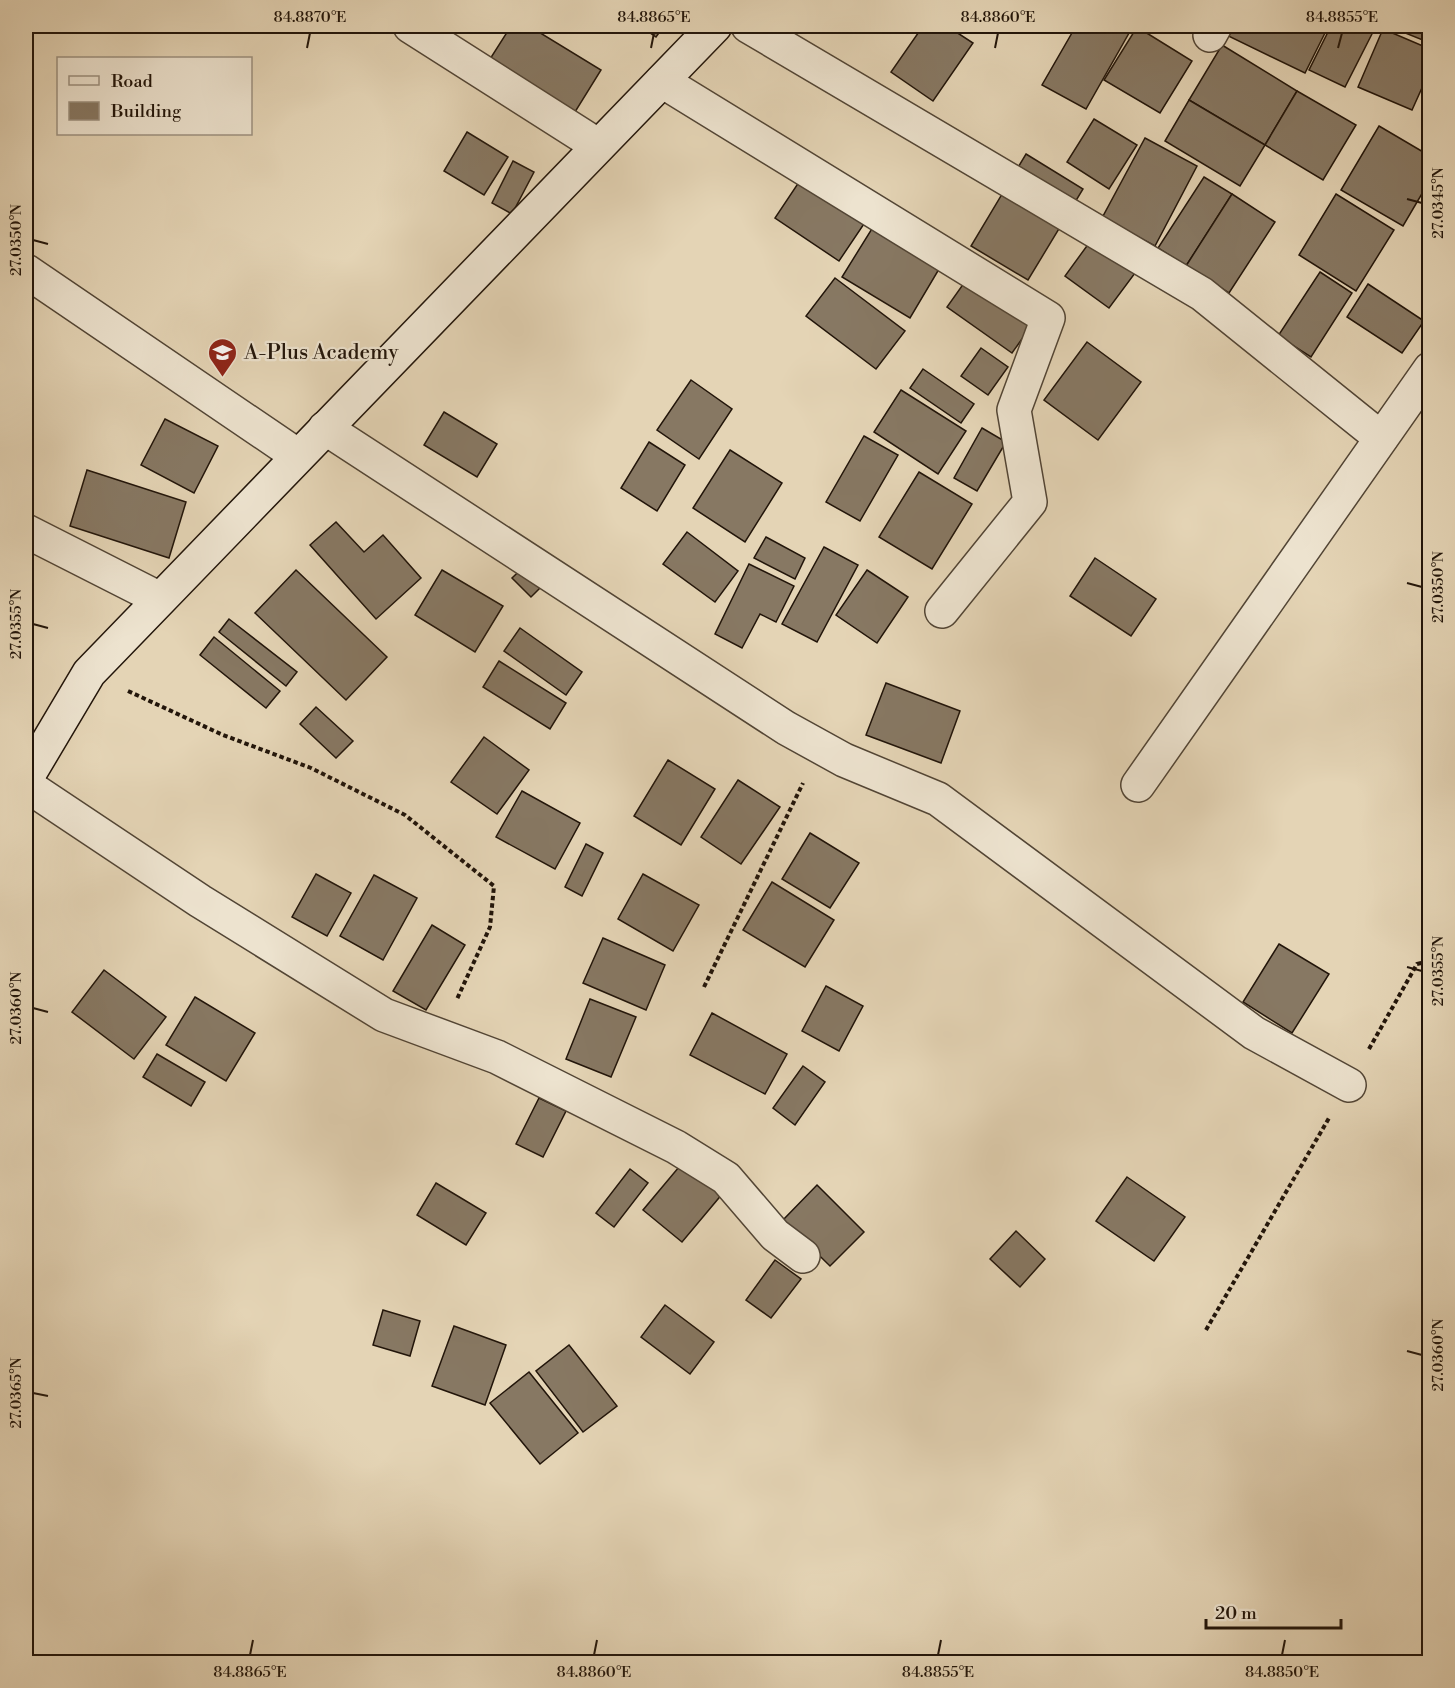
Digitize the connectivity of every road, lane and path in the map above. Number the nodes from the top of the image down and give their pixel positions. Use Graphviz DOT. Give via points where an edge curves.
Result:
graph roads {
  1 [pos="410,26"];
  2 [pos="715,26"];
  3 [pos="748,26"];
  4 [pos="662,81"];
  5 [pos="597,145"];
  6 [pos="26,271"];
  7 [pos="1430,369"];
  8 [pos="325,428"];
  9 [pos="1381,438"];
  10 [pos="298,456"];
  11 [pos="26,531"];
  12 [pos="160,599"];
  13 [pos="942,611"];
  14 [pos="89,673"];
  15 [pos="821,747"];
  16 [pos="26,779"];
  17 [pos="26,785"];
  18 [pos="1138,785"];
  19 [pos="1430,962"];
  20 [pos="704,987"];
  21 [pos="440,1035"];
  22 [pos="1349,1085"];
  23 [pos="803,1256"];
  24 [pos="1206,1330"];
  1 -- 5 [label="street"];
  2 -- 4 [label="street"];
  3 -- 9 [label="street" via="1202,294"];
  4 -- 5 [label="street"];
  4 -- 13 [label="street" via="1048,318 1014,410 1030,502"];
  5 -- 8 [label="street"];
  6 -- 10 [label="street"];
  7 -- 9 [label="street"];
  8 -- 10 [label="street"];
  8 -- 15 [label="street" via="776,722"];
  9 -- 18 [label="street"];
  10 -- 12 [label="street"];
  11 -- 12 [label="street"];
  12 -- 14 [label="street"];
  14 -- 16 [label="street"];
  14 -- 21 [label="path" via="223,735 311,768 405,815 494,886 490,927"];
  15 -- 20 [label="path"];
  15 -- 22 [label="street" via="938,800 1254,1033"];
  17 -- 21 [label="street" via="200,901 384,1015"];
  19 -- 22 [label="path" via="1417,964"];
  21 -- 23 [label="street" via="497,1057 676,1147 726,1178 775,1235"];
  22 -- 24 [label="path"];
}
